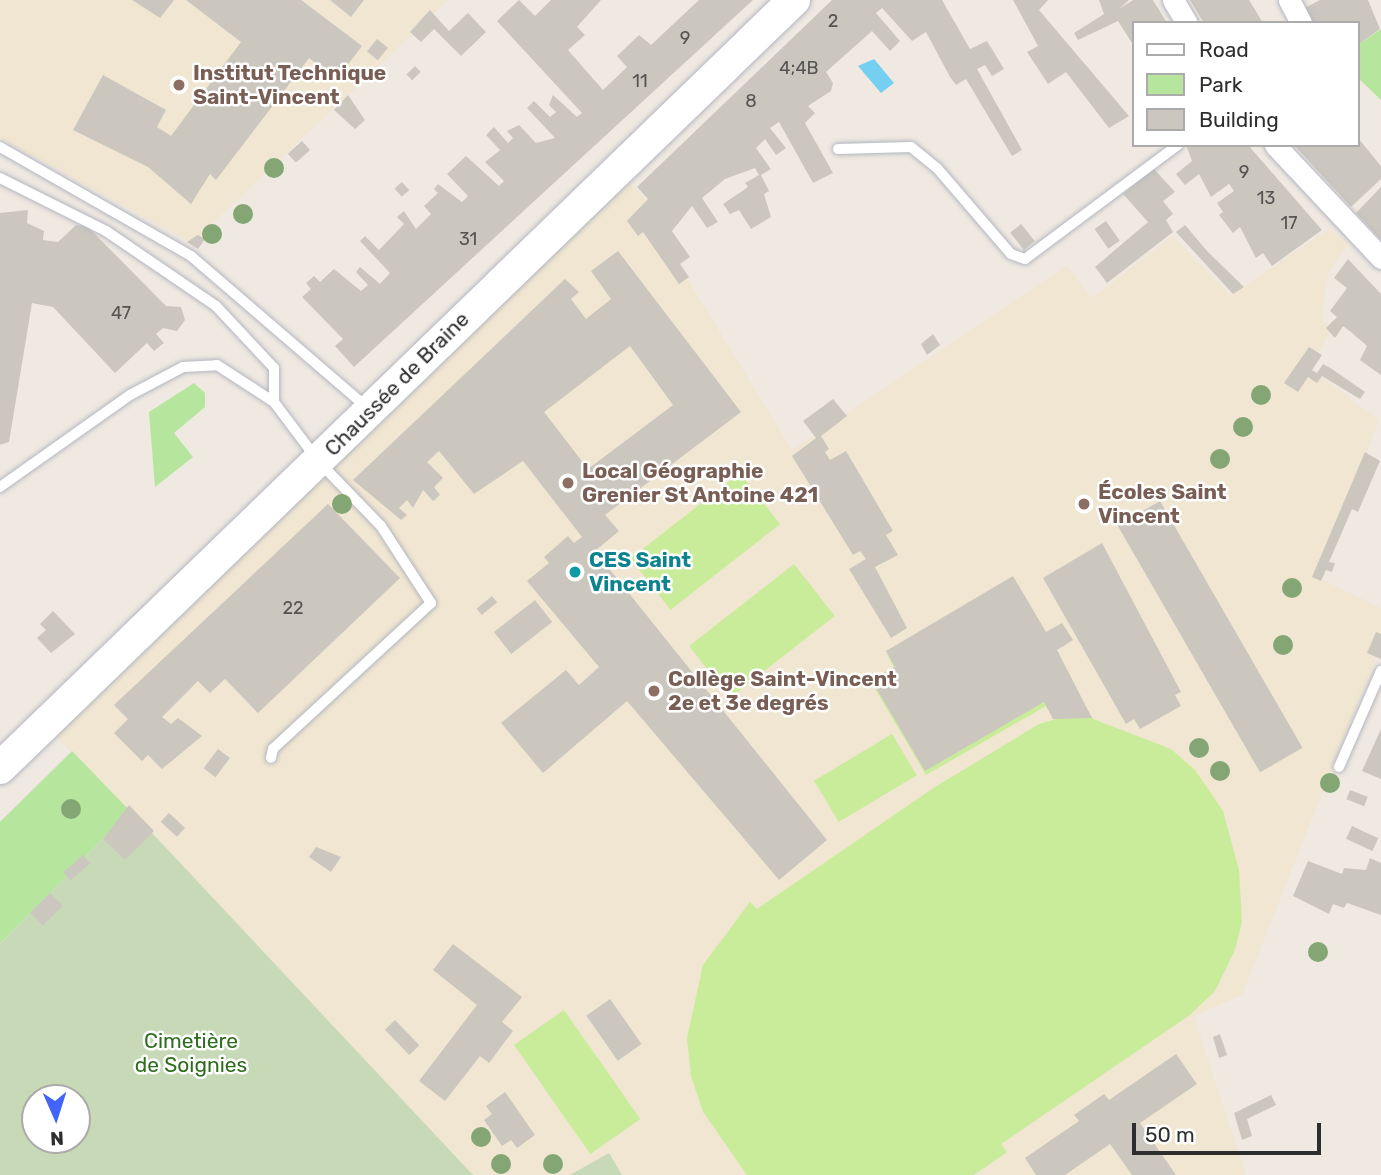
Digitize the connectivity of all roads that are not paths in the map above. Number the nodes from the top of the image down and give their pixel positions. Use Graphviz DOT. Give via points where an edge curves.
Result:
graph roads {
  1 [pos="794,0"];
  2 [pos="1173,0"];
  3 [pos="1289,0"];
  4 [pos="1186,21"];
  5 [pos="1300,21"];
  6 [pos="0,147"];
  7 [pos="1175,147"];
  8 [pos="1277,147"];
  9 [pos="838,149"];
  10 [pos="0,178"];
  11 [pos="1381,258"];
  12 [pos="274,402"];
  13 [pos="371,410"];
  14 [pos="319,461"];
  15 [pos="0,487"];
  16 [pos="1381,671"];
  17 [pos="271,758"];
  18 [pos="1,766"];
  19 [pos="1339,767"];
  1 -- 13 [label="street, Chaussée de Braine"];
  2 -- 4 [label="street"];
  3 -- 5 [label="street"];
  6 -- 13 [label="lane" via="191,256"];
  7 -- 9 [label="lane" via="1025,259 1011,254 937,168 911,147"];
  8 -- 11 [label="street"];
  10 -- 12 [label="lane" via="106,231 216,306 274,368"];
  12 -- 14 [label="lane"];
  12 -- 15 [label="lane" via="217,365 183,368 130,395"];
  13 -- 14 [label="street, Chaussée de Braine"];
  14 -- 17 [label="lane" via="381,526 431,603 273,749"];
  14 -- 18 [label="street, Chaussée de Braine"];
  16 -- 19 [label="lane"];
}
